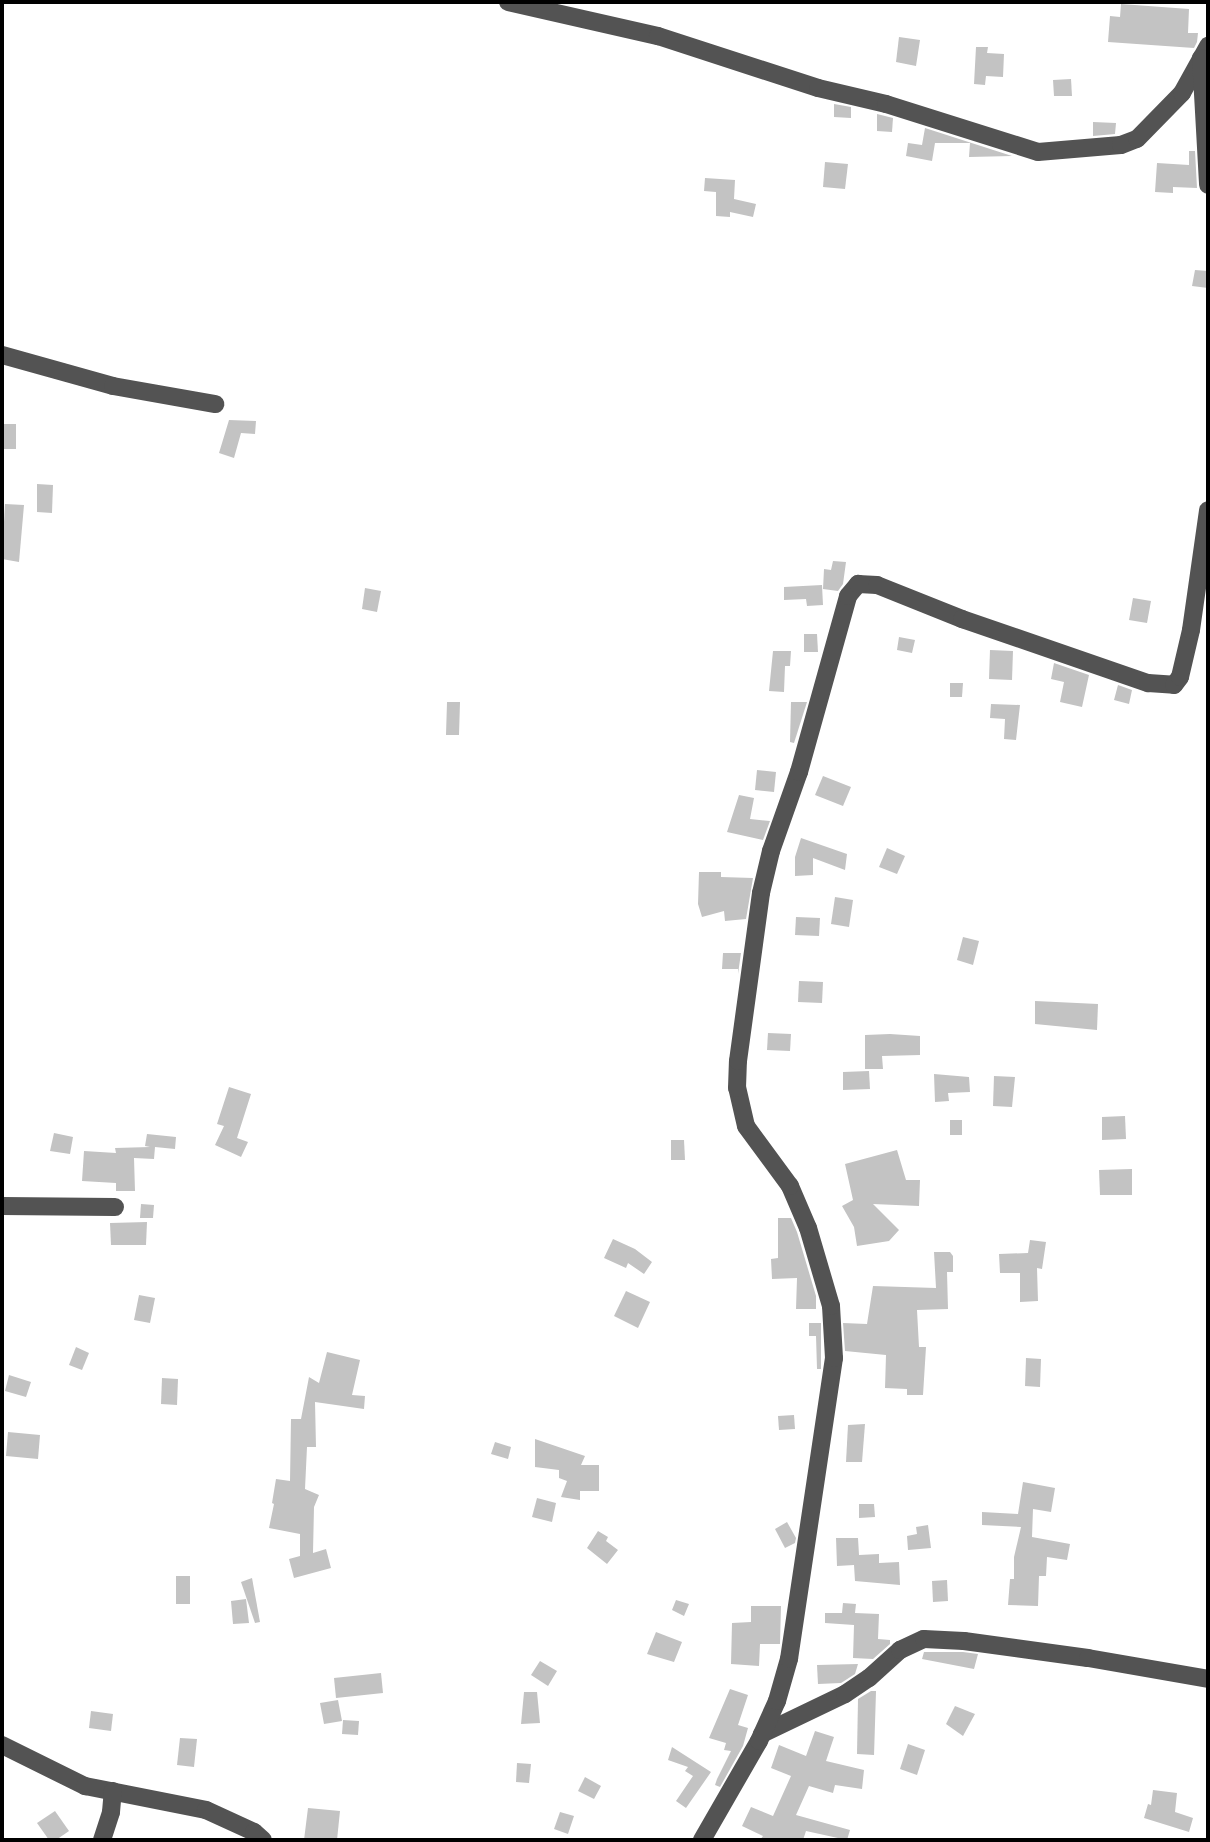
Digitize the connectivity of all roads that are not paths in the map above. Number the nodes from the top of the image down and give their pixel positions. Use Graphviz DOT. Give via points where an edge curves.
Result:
graph roads {
  1 [pos="508,2"];
  2 [pos="551,7"];
  3 [pos="1205,52"];
  4 [pos="1208,186"];
  5 [pos="2,355"];
  6 [pos="215,404"];
  7 [pos="1208,510"];
  8 [pos="2,1206"];
  9 [pos="115,1207"];
  10 [pos="1208,1679"];
  11 [pos="762,1734"];
  12 [pos="2,1745"];
  13 [pos="113,1791"];
  14 [pos="102,1840"];
  15 [pos="263,1840"];
  16 [pos="702,1840"];
  1 -- 2 [label="street"];
  2 -- 3 [label="street" via="1038,152 1121,145 1137,139 1182,93"];
  3 -- 4 [label="street"];
  5 -- 6 [label="street" via="113,386"];
  7 -- 11 [label="street" via="1191,630 1181,677 1174,685 1148,683 877,585 851,588 761,892 738,1060 737,1088 746,1126 790,1186 820,1268 834,1330 834,1358 789,1659"];
  8 -- 9 [label="street"];
  10 -- 11 [label="street" via="1074,1656 924,1639 900,1650 845,1694"];
  11 -- 16 [label="street"];
  12 -- 13 [label="street" via="85,1786"];
  13 -- 14 [label="street"];
  13 -- 15 [label="street" via="206,1810"];
}
